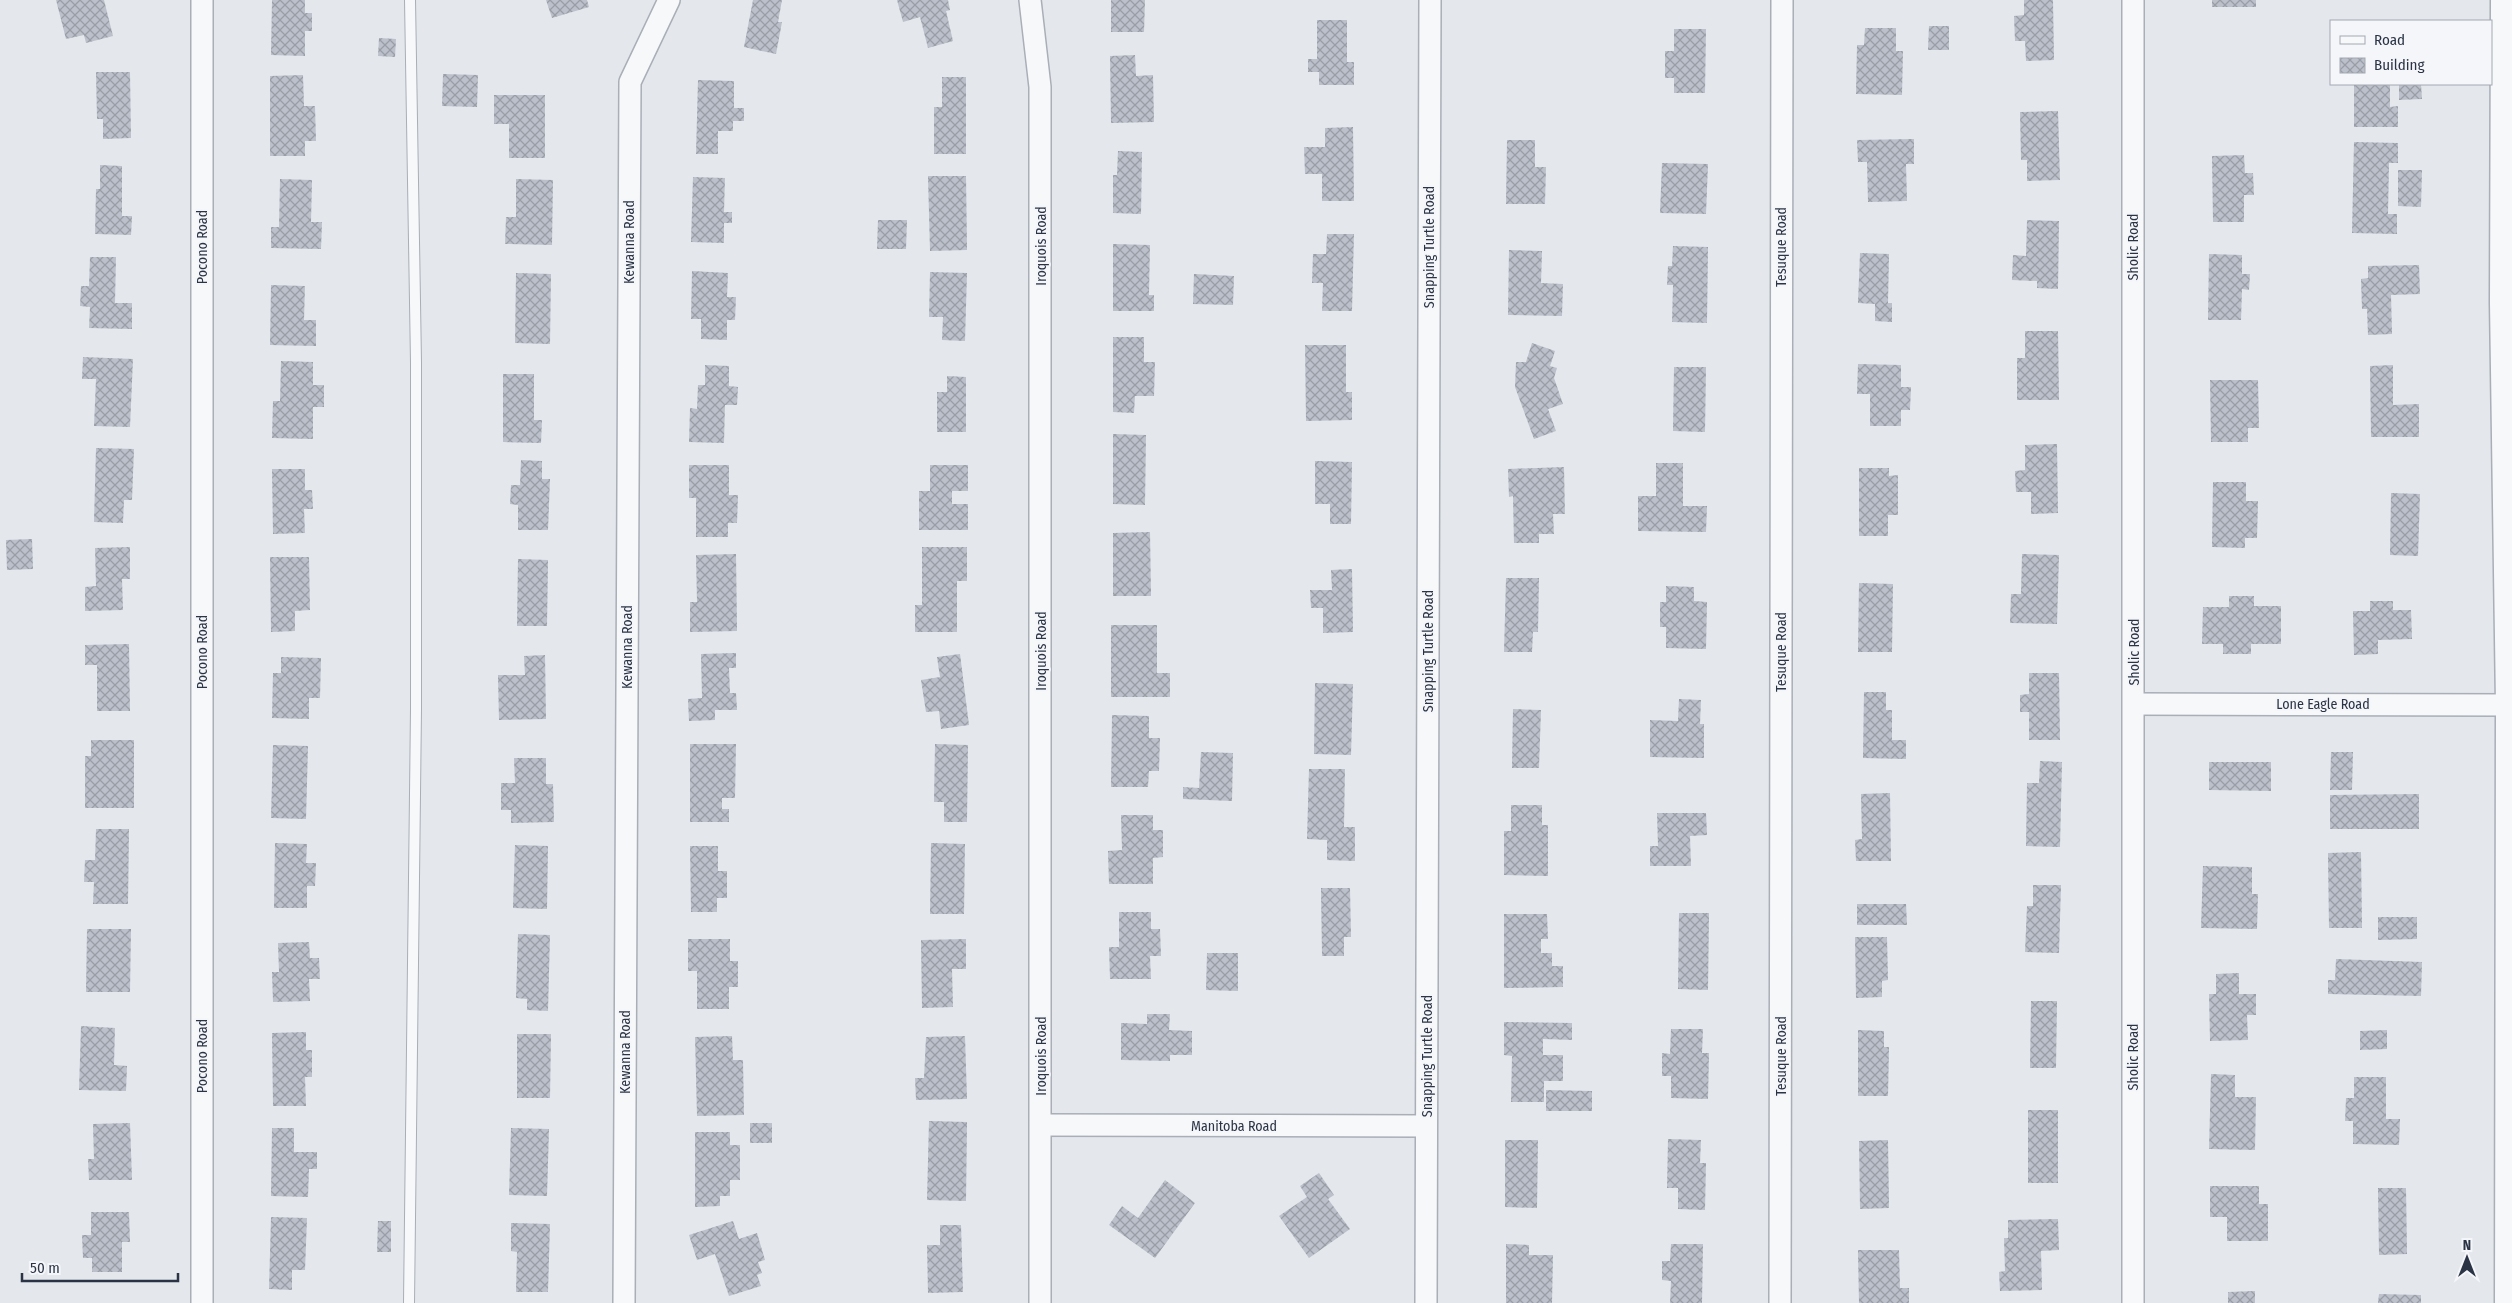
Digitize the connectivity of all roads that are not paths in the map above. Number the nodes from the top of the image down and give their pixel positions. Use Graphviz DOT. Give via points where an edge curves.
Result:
graph roads {
  1 [pos="202,0"];
  2 [pos="410,0"];
  3 [pos="669,0"];
  4 [pos="1030,0"];
  5 [pos="1430,0"];
  6 [pos="1782,0"];
  7 [pos="2133,0"];
  8 [pos="2504,0"];
  9 [pos="2508,303"];
  10 [pos="2134,704"];
  11 [pos="2511,705"];
  12 [pos="1041,1125"];
  13 [pos="1426,1126"];
  14 [pos="202,1303"];
  15 [pos="409,1303"];
  16 [pos="624,1303"];
  17 [pos="1040,1303"];
  18 [pos="1426,1303"];
  19 [pos="1780,1303"];
  20 [pos="2133,1303"];
  21 [pos="2508,1303"];
  1 -- 14 [label="street, Pocono Road"];
  2 -- 15 [label="lane" via="416,362 416,719"];
  3 -- 16 [label="street, Kewanna Road" via="630,82"];
  4 -- 12 [label="street, Iroquois Road" via="1040,87"];
  5 -- 13 [label="street, Snapping Turtle Road"];
  6 -- 19 [label="street, Tesuque Road"];
  7 -- 10 [label="street, Sholic Road"];
  8 -- 9 [label="street"];
  9 -- 11 [label="street"];
  10 -- 11 [label="street, Lone Eagle Road"];
  10 -- 20 [label="street, Sholic Road"];
  11 -- 21 [label="street"];
  12 -- 13 [label="street, Manitoba Road"];
  12 -- 17 [label="street, Iroquois Road"];
  13 -- 18 [label="street, Snapping Turtle Road"];
}
